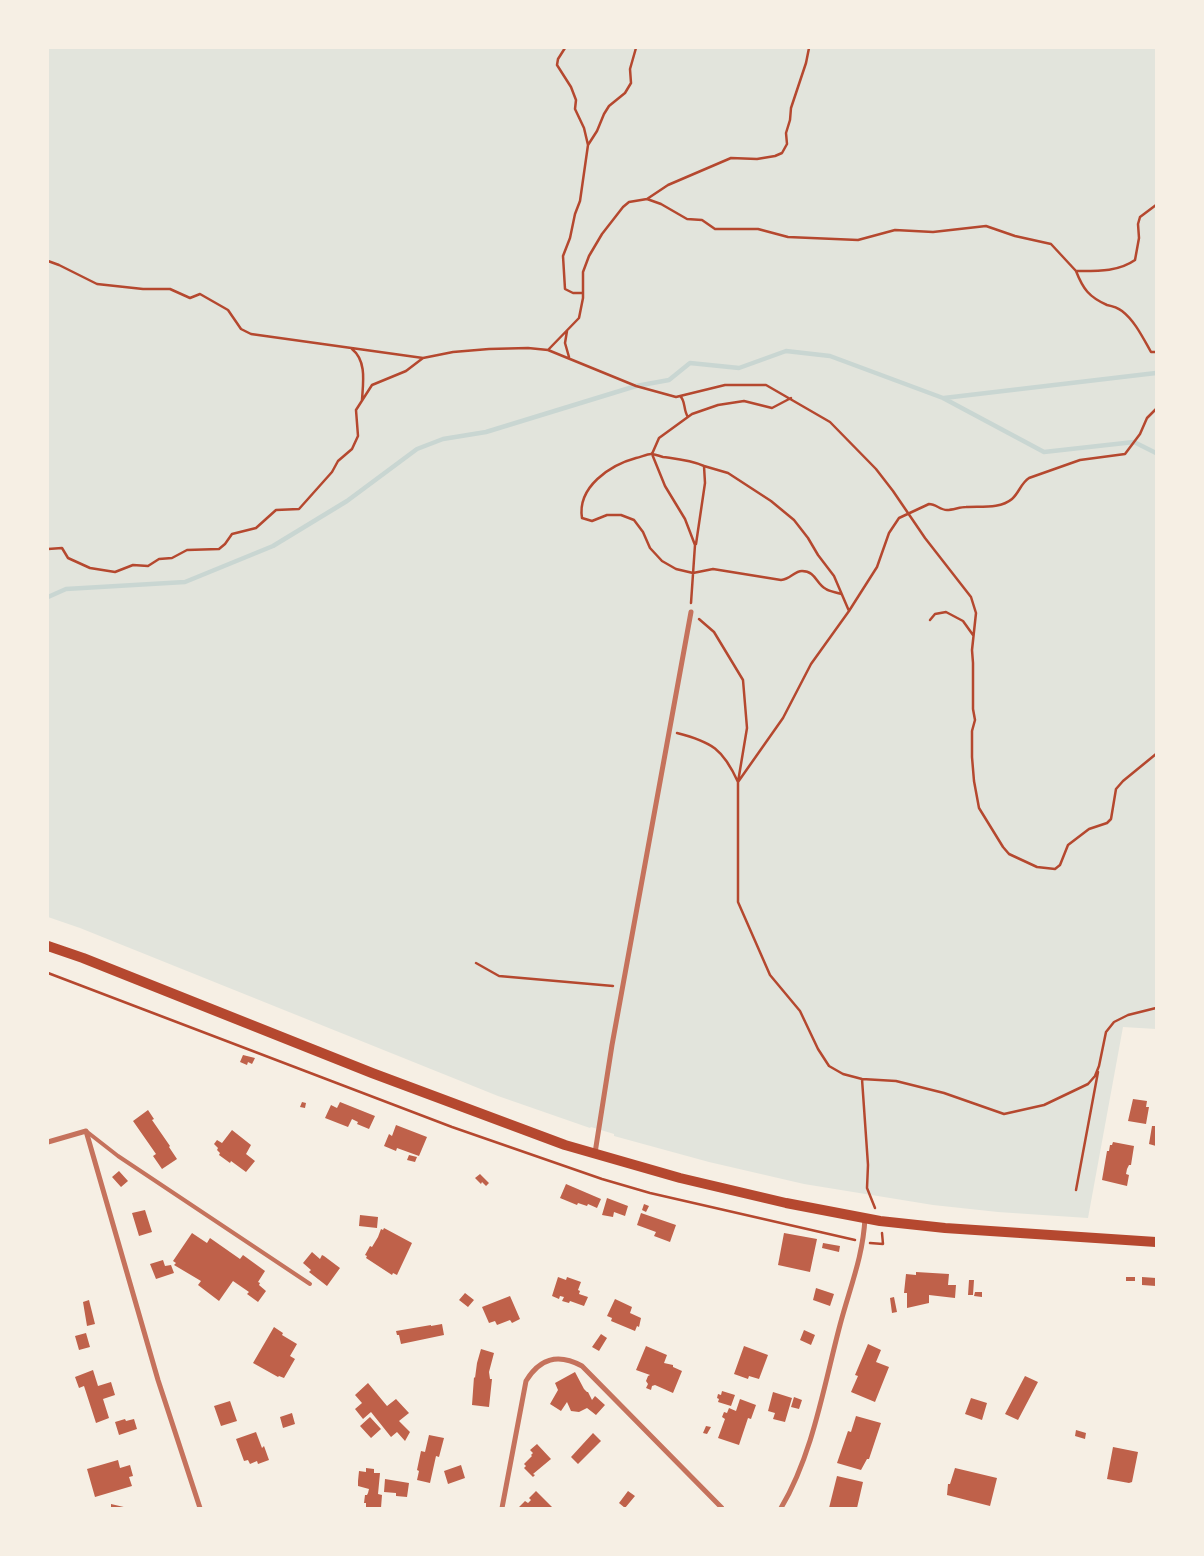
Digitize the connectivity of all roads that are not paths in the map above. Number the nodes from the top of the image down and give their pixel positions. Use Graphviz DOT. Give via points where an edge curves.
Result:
graph roads {
  1 [pos="691,612"];
  2 [pos="48,946"];
  3 [pos="86,1131"];
  4 [pos="48,1142"];
  5 [pos="595,1154"];
  6 [pos="865,1218"];
  7 [pos="1156,1242"];
  8 [pos="310,1284"];
  9 [pos="200,1508"];
  10 [pos="502,1508"];
  11 [pos="722,1508"];
  12 [pos="781,1508"];
  1 -- 5 [label="street" via="622,986"];
  2 -- 5 [label="main road" via="372,1073"];
  3 -- 4 [label="street"];
  3 -- 8 [label="lane" via="118,1156"];
  3 -- 9 [label="street" via="158,1380"];
  5 -- 6 [label="main road" via="786,1203"];
  6 -- 7 [label="main road" via="945,1228"];
  6 -- 12 [label="street" via="864,1242 808,1449"];
  10 -- 11 [label="street" via="526,1381 540,1364 561,1359 582,1366"];
}
